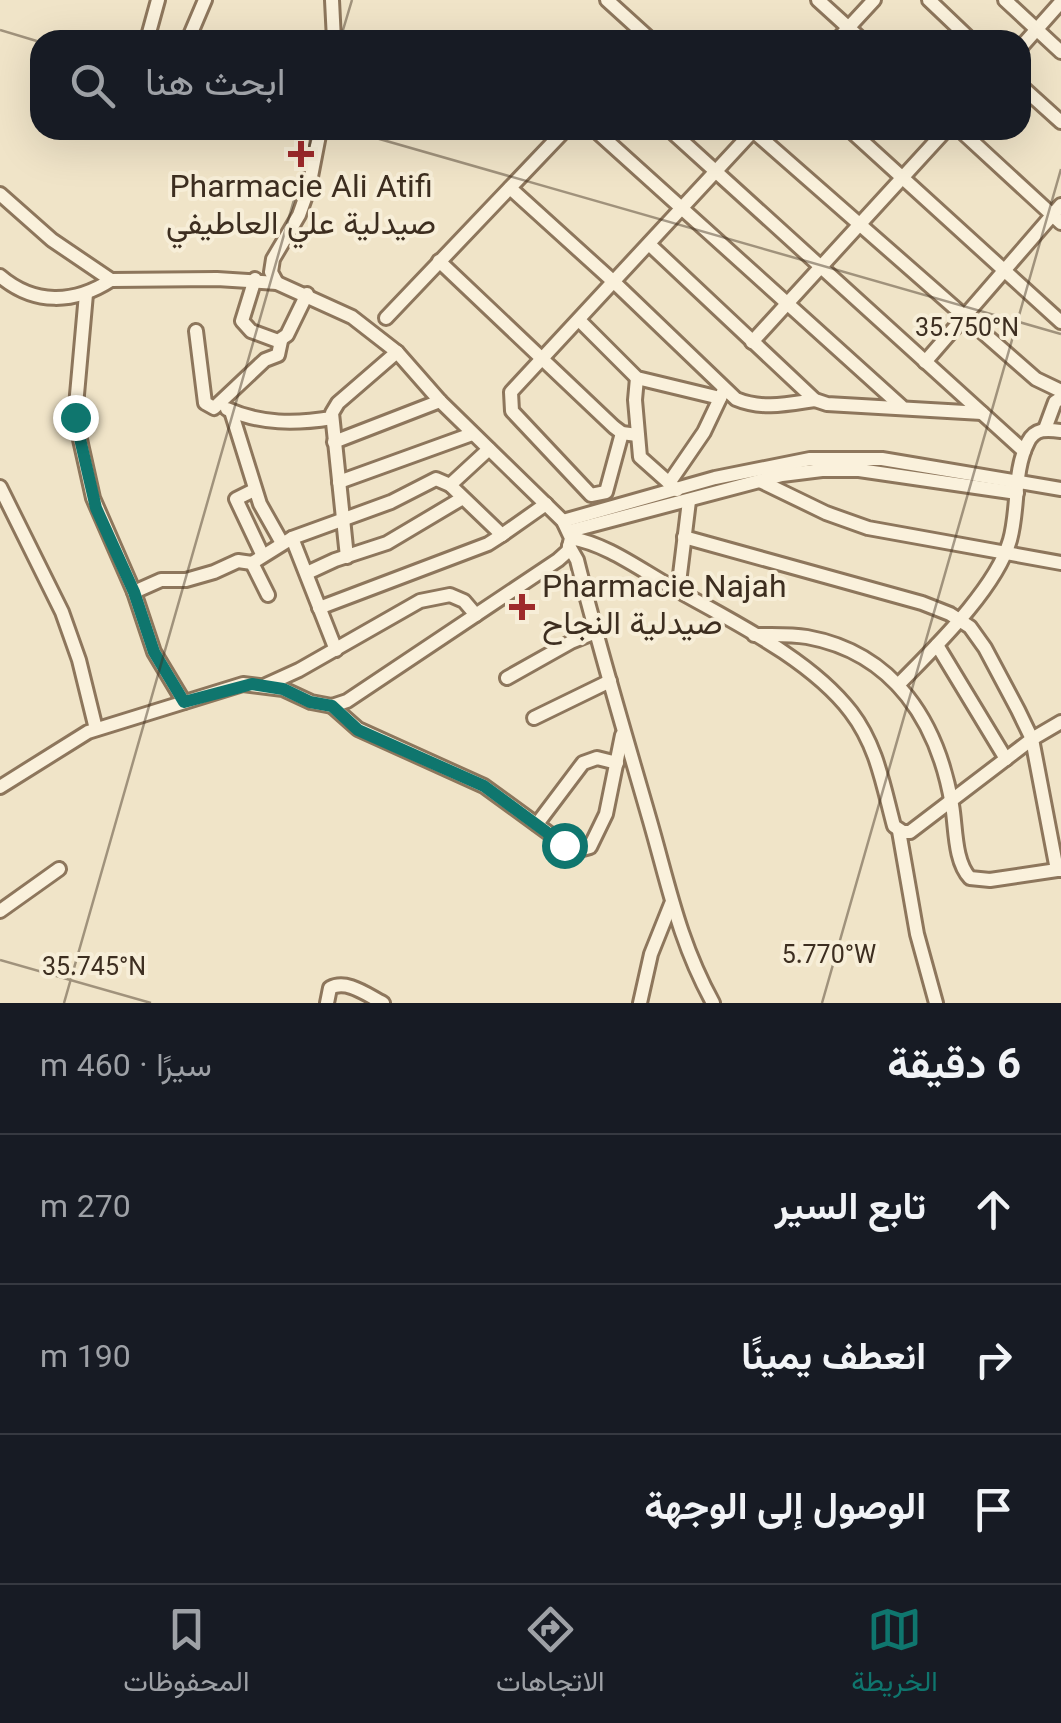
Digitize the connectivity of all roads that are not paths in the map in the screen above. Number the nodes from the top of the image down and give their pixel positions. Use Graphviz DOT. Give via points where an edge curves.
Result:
graph roads {
  1 [pos="158,0"];
  2 [pos="205,0"];
  3 [pos="332,0"];
  4 [pos="607,0"];
  5 [pos="818,0"];
  6 [pos="874,0"];
  7 [pos="929,0"];
  8 [pos="1005,0"];
  9 [pos="1061,2"];
  10 [pos="849,28"];
  11 [pos="150,30"];
  12 [pos="192,30"];
  13 [pos="334,30"];
  14 [pos="639,30"];
  15 [pos="960,30"];
  16 [pos="1037,30"];
  17 [pos="1031,36"];
  18 [pos="1061,52"];
  19 [pos="1031,95"];
  20 [pos="1061,122"];
  21 [pos="318,140"];
  22 [pos="555,140"];
  23 [pos="606,140"];
  24 [pos="681,140"];
  25 [pos="744,140"];
  26 [pos="765,140"];
  27 [pos="861,140"];
  28 [pos="937,140"];
  29 [pos="972,140"];
  30 [pos="715,172"];
  31 [pos="902,177"];
  32 [pos="510,188"];
  33 [pos="0,194"];
  34 [pos="681,210"];
  35 [pos="1058,215"];
  36 [pos="860,222"];
  37 [pos="649,244"];
  38 [pos="439,261"];
  39 [pos="820,267"];
  40 [pos="1005,270"];
  41 [pos="0,276"];
  42 [pos="111,280"];
  43 [pos="255,280"];
  44 [pos="277,283"];
  45 [pos="615,283"];
  46 [pos="86,294"];
  47 [pos="307,294"];
  48 [pos="787,302"];
  49 [pos="965,316"];
  50 [pos="386,318"];
  51 [pos="579,320"];
  52 [pos="1061,322"];
  53 [pos="196,330"];
  54 [pos="281,341"];
  55 [pos="752,342"];
  56 [pos="397,352"];
  57 [pos="542,359"];
  58 [pos="925,362"];
  59 [pos="637,378"];
  60 [pos="722,394"];
  61 [pos="1061,394"];
  62 [pos="815,400"];
  63 [pos="440,401"];
  64 [pos="901,406"];
  65 [pos="225,408"];
  66 [pos="982,413"];
  67 [pos="332,418"];
  68 [pos="1046,429"];
  69 [pos="1061,431"];
  70 [pos="622,432"];
  71 [pos="472,434"];
  72 [pos="637,435"];
  73 [pos="334,442"];
  74 [pos="694,448"];
  75 [pos="488,450"];
  76 [pos="1024,451"];
  77 [pos="760,481"];
  78 [pos="338,482"];
  79 [pos="450,484"];
  80 [pos="692,485"];
  81 [pos="0,487"];
  82 [pos="673,487"];
  83 [pos="1018,487"];
  84 [pos="1061,488"];
  85 [pos="254,490"];
  86 [pos="461,499"];
  87 [pos="689,500"];
  88 [pos="546,504"];
  89 [pos="344,519"];
  90 [pos="568,534"];
  91 [pos="502,535"];
  92 [pos="684,536"];
  93 [pos="287,540"];
  94 [pos="1006,553"];
  95 [pos="347,557"];
  96 [pos="257,559"];
  97 [pos="1061,563"];
  98 [pos="307,574"];
  99 [pos="678,591"];
  100 [pos="134,592"];
  101 [pos="268,595"];
  102 [pos="320,608"];
  103 [pos="476,614"];
  104 [pos="961,620"];
  105 [pos="596,632"];
  106 [pos="752,634"];
  107 [pos="937,645"];
  108 [pos="336,650"];
  109 [pos="507,678"];
  110 [pos="610,681"];
  111 [pos="266,685"];
  112 [pos="898,686"];
  113 [pos="184,702"];
  114 [pos="332,706"];
  115 [pos="534,718"];
  116 [pos="1061,722"];
  117 [pos="623,728"];
  118 [pos="96,729"];
  119 [pos="1032,739"];
  120 [pos="1006,758"];
  121 [pos="617,763"];
  122 [pos="0,787"];
  123 [pos="952,801"];
  124 [pos="537,824"];
  125 [pos="899,831"];
  126 [pos="59,869"];
  127 [pos="1059,870"];
  128 [pos="671,904"];
  129 [pos="0,910"];
  130 [pos="328,1003"];
  131 [pos="383,1003"];
  132 [pos="640,1003"];
  133 [pos="713,1003"];
  134 [pos="936,1003"];
  1 -- 11 [label="street"];
  2 -- 12 [label="street"];
  3 -- 13 [label="street"];
  4 -- 14 [label="street"];
  5 -- 10 [label="street"];
  6 -- 10 [label="street"];
  7 -- 15 [label="street"];
  8 -- 16 [label="street"];
  9 -- 16 [label="street"];
  16 -- 17 [label="street"];
  16 -- 18 [label="street"];
  19 -- 20 [label="street"];
  21 -- 44 [label="street" via="299,216 273,259"];
  22 -- 32 [label="street"];
  23 -- 34 [label="street"];
  24 -- 30 [label="street"];
  25 -- 30 [label="street"];
  26 -- 36 [label="street"];
  27 -- 31 [label="street"];
  28 -- 31 [label="street"];
  29 -- 35 [label="street"];
  30 -- 34 [label="street"];
  30 -- 39 [label="street"];
  31 -- 36 [label="street"];
  31 -- 40 [label="street"];
  32 -- 38 [label="street"];
  32 -- 45 [label="street"];
  33 -- 42 [label="street"];
  34 -- 37 [label="street"];
  34 -- 48 [label="street"];
  35 -- 40 [label="street"];
  36 -- 39 [label="street"];
  36 -- 49 [label="street"];
  37 -- 45 [label="street"];
  37 -- 55 [label="street"];
  38 -- 50 [label="street"];
  38 -- 57 [label="street"];
  39 -- 48 [label="street"];
  39 -- 58 [label="street"];
  40 -- 49 [label="street"];
  40 -- 52 [label="street"];
  41 -- 46 [label="street" via="42,298"];
  42 -- 43 [label="street"];
  42 -- 46 [label="street"];
  43 -- 44 [label="street"];
  43 -- 54 [label="street" via="242,321"];
  44 -- 47 [label="street"];
  45 -- 51 [label="street"];
  45 -- 60 [label="street"];
  46 -- 100 [label="street" via="75,417 96,508"];
  47 -- 54 [label="street"];
  47 -- 56 [label="street" via="352,317"];
  48 -- 55 [label="street"];
  48 -- 64 [label="street"];
  49 -- 58 [label="street"];
  49 -- 61 [label="street"];
  51 -- 57 [label="street"];
  51 -- 59 [label="street"];
  53 -- 65 [label="street" via="205,403"];
  54 -- 65 [label="street" via="278,355 261,363"];
  55 -- 62 [label="street"];
  56 -- 63 [label="street"];
  56 -- 67 [label="street" via="338,403"];
  57 -- 70 [label="street"];
  57 -- 70 [label="street" via="511,392 510,405 591,495 606,492"];
  58 -- 66 [label="street"];
  59 -- 60 [label="street"];
  59 -- 72 [label="street"];
  60 -- 62 [label="street" via="758,406"];
  60 -- 74 [label="street"];
  61 -- 68 [label="street"];
  62 -- 64 [label="street"];
  63 -- 71 [label="street"];
  63 -- 73 [label="street"];
  64 -- 66 [label="street"];
  65 -- 67 [label="street" via="283,422"];
  65 -- 85 [label="street"];
  66 -- 76 [label="street"];
  67 -- 73 [label="street"];
  68 -- 69 [label="street"];
  68 -- 76 [label="street" via="1034,433"];
  70 -- 72 [label="street"];
  71 -- 75 [label="street"];
  71 -- 78 [label="street"];
  72 -- 82 [label="street" via="643,462"];
  73 -- 78 [label="street"];
  74 -- 80 [label="street"];
  74 -- 82 [label="street"];
  75 -- 79 [label="street"];
  75 -- 88 [label="street"];
  76 -- 83 [label="street"];
  77 -- 83 [label="street" via="859,470"];
  77 -- 87 [label="street"];
  77 -- 94 [label="street" via="868,528"];
  78 -- 89 [label="street"];
  79 -- 86 [label="street"];
  79 -- 89 [label="street" via="436,480"];
  80 -- 82 [label="street"];
  80 -- 83 [label="street" via="847,457"];
  81 -- 118 [label="street" via="62,612"];
  82 -- 90 [label="street"];
  83 -- 84 [label="street"];
  83 -- 94 [label="street"];
  85 -- 93 [label="street"];
  85 -- 96 [label="street" via="236,499"];
  86 -- 91 [label="street"];
  86 -- 95 [label="street" via="387,544"];
  87 -- 90 [label="street"];
  87 -- 92 [label="street"];
  88 -- 90 [label="street"];
  88 -- 91 [label="street"];
  89 -- 93 [label="street"];
  89 -- 95 [label="street"];
  90 -- 99 [label="street"];
  90 -- 103 [label="street" via="558,560"];
  90 -- 105 [label="street"];
  91 -- 102 [label="street"];
  92 -- 99 [label="street"];
  92 -- 104 [label="street"];
  93 -- 96 [label="street"];
  93 -- 98 [label="street"];
  94 -- 97 [label="street"];
  94 -- 104 [label="street"];
  95 -- 98 [label="street"];
  96 -- 100 [label="street"];
  96 -- 101 [label="street"];
  98 -- 102 [label="street"];
  99 -- 106 [label="street"];
  100 -- 113 [label="street" via="154,652"];
  102 -- 108 [label="street"];
  103 -- 108 [label="street" via="443,594"];
  103 -- 114 [label="street"];
  104 -- 107 [label="street"];
  104 -- 119 [label="street" via="985,648"];
  105 -- 109 [label="street"];
  105 -- 110 [label="street"];
  106 -- 112 [label="street" via="830,643"];
  106 -- 125 [label="street" via="816,676 849,710 878,760"];
  107 -- 112 [label="street"];
  107 -- 120 [label="street"];
  108 -- 111 [label="street"];
  110 -- 115 [label="street"];
  110 -- 117 [label="street"];
  111 -- 113 [label="street" via="243,684"];
  111 -- 114 [label="street"];
  112 -- 123 [label="street" via="930,727"];
  113 -- 118 [label="street"];
  114 -- 124 [label="street" via="358,730 484,786"];
  116 -- 119 [label="street"];
  117 -- 121 [label="street"];
  117 -- 128 [label="street"];
  118 -- 122 [label="street"];
  119 -- 120 [label="street"];
  119 -- 127 [label="street"];
  120 -- 123 [label="street"];
  121 -- 124 [label="street" via="583,763"];
  121 -- 124 [label="street" via="590,847 572,849"];
  123 -- 125 [label="street" via="910,832"];
  123 -- 127 [label="street" via="962,868 970,878"];
  125 -- 134 [label="street"];
  126 -- 129 [label="street"];
  128 -- 132 [label="street"];
  128 -- 133 [label="street"];
  130 -- 131 [label="street" via="337,984"];
}
